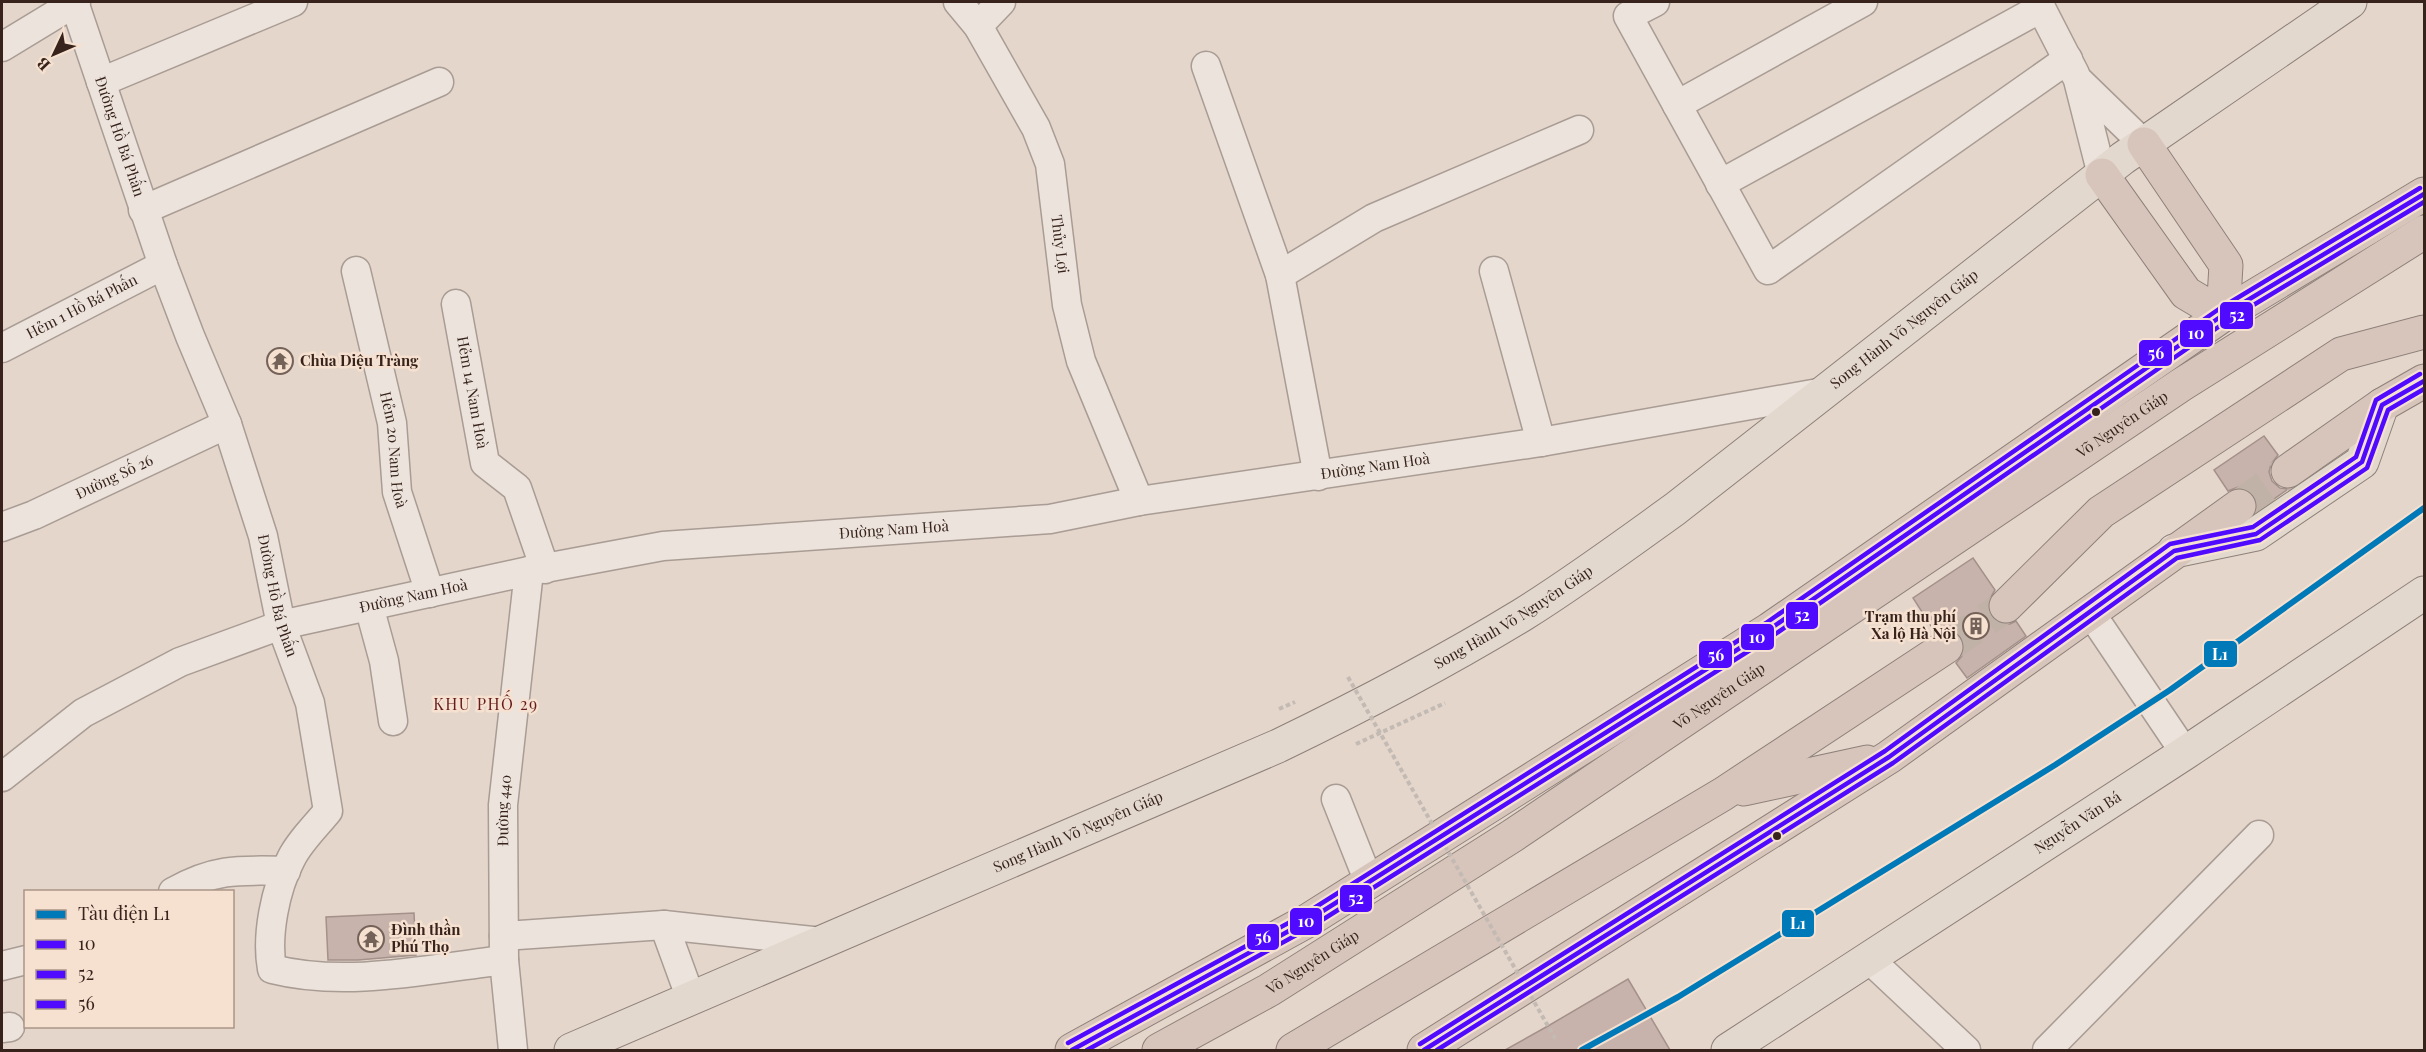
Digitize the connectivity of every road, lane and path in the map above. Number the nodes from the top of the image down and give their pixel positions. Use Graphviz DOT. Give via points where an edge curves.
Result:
graph roads {
  1 [pos="75,2"];
  2 [pos="293,2"];
  3 [pos="958,2"];
  4 [pos="1001,2"];
  5 [pos="1655,2"];
  6 [pos="1863,2"];
  7 [pos="2350,2"];
  8 [pos="2039,5"];
  9 [pos="978,26"];
  10 [pos="2,47"];
  11 [pos="1206,66"];
  12 [pos="2073,69"];
  13 [pos="101,82"];
  14 [pos="439,82"];
  15 [pos="1677,105"];
  16 [pos="1579,130"];
  17 [pos="2144,144"];
  18 [pos="2102,175"];
  19 [pos="1720,184"];
  20 [pos="2424,194"];
  21 [pos="143,210"];
  22 [pos="2424,232"];
  23 [pos="163,266"];
  24 [pos="356,271"];
  25 [pos="1494,271"];
  26 [pos="1280,274"];
  27 [pos="456,304"];
  28 [pos="2299,311"];
  29 [pos="2223,315"];
  30 [pos="2424,332"];
  31 [pos="2,348"];
  32 [pos="2424,353"];
  33 [pos="2187,381"];
  34 [pos="2424,381"];
  35 [pos="1824,392"];
  36 [pos="2382,405"];
  37 [pos="227,424"];
  38 [pos="1541,442"];
  39 [pos="2288,471"];
  40 [pos="1318,476"];
  41 [pos="1139,501"];
  42 [pos="2239,506"];
  43 [pos="2,527"];
  44 [pos="2174,551"];
  45 [pos="537,570"];
  46 [pos="430,593"];
  47 [pos="2424,593"];
  48 [pos="369,606"];
  49 [pos="2006,606"];
  50 [pos="2090,612"];
  51 [pos="280,625"];
  52 [pos="1946,647"];
  53 [pos="1348,677"];
  54 [pos="1445,703"];
  55 [pos="393,721"];
  56 [pos="1380,733"];
  57 [pos="2186,753"];
  58 [pos="1889,757"];
  59 [pos="2,777"];
  60 [pos="1723,794"];
  61 [pos="1336,799"];
  62 [pos="2259,835"];
  63 [pos="286,871"];
  64 [pos="1369,882"];
  65 [pos="175,890"];
  66 [pos="664,925"];
  67 [pos="822,942"];
  68 [pos="504,948"];
  69 [pos="1868,958"];
  70 [pos="24,960"];
  71 [pos="2,966"];
  72 [pos="691,999"];
  73 [pos="1556,1040"];
  74 [pos="513,1050"];
  75 [pos="571,1050"];
  76 [pos="1072,1050"];
  77 [pos="1159,1050"];
  78 [pos="1293,1050"];
  79 [pos="1424,1050"];
  80 [pos="1728,1050"];
  81 [pos="1966,1050"];
  82 [pos="2048,1050"];
  1 -- 10 [label="street"];
  1 -- 13 [label="street, Đường Hồ Bá Phấn"];
  2 -- 13 [label="street"];
  3 -- 9 [label="street, Thủy Lợi"];
  4 -- 9 [label="street"];
  5 -- 15 [label="street" via="1628,16"];
  6 -- 15 [label="street"];
  7 -- 17 [label="main road, Song Hành Võ Nguyên Giáp"];
  8 -- 12 [label="street"];
  8 -- 19 [label="street"];
  9 -- 41 [label="street, Thủy Lợi" via="1036,128 1050,164 1067,305 1081,361"];
  11 -- 26 [label="street"];
  12 -- 17 [label="street"];
  12 -- 18 [label="street"];
  12 -- 19 [label="street" via="1768,270"];
  13 -- 21 [label="street, Đường Hồ Bá Phấn"];
  14 -- 21 [label="street"];
  15 -- 19 [label="street"];
  16 -- 26 [label="street" via="1374,218"];
  17 -- 18 [label="main road, Song Hành Võ Nguyên Giáp"];
  17 -- 29 [label="highway" via="2226,265"];
  18 -- 29 [label="highway" via="2186,293"];
  18 -- 35 [label="main road, Song Hành Võ Nguyên Giáp"];
  20 -- 29 [label="highway, Võ Nguyên Giáp"];
  21 -- 23 [label="street, Đường Hồ Bá Phấn"];
  22 -- 28 [label="highway, Võ Nguyên Giáp"];
  23 -- 31 [label="street, Hẻm 1 Hồ Bá Phấn"];
  23 -- 37 [label="street, Đường Hồ Bá Phấn"];
  24 -- 46 [label="street, Hẻm 20 Nam Hoà" via="392,423 397,492"];
  25 -- 38 [label="street"];
  26 -- 40 [label="street"];
  27 -- 45 [label="street, Hẻm 14 Nam Hoà" via="486,463 517,488"];
  28 -- 29 [label="highway"];
  28 -- 33 [label="highway, Võ Nguyên Giáp"];
  29 -- 33 [label="highway"];
  29 -- 64 [label="highway, Võ Nguyên Giáp" via="1770,629"];
  30 -- 49 [label="highway" via="2341,354 2101,512"];
  32 -- 36 [label="highway"];
  33 -- 77 [label="highway, Võ Nguyên Giáp" via="1512,836 1269,990"];
  34 -- 36 [label="highway"];
  35 -- 38 [label="street, Đường Nam Hoà"];
  35 -- 67 [label="main road, Song Hành Võ Nguyên Giáp" via="1600,563 1444,661 1278,746"];
  36 -- 39 [label="highway"];
  36 -- 44 [label="main road" via="2362,462 2256,534"];
  37 -- 43 [label="street, Đường Số 26"];
  37 -- 51 [label="street, Đường Hồ Bá Phấn" via="263,536"];
  38 -- 40 [label="street, Đường Nam Hoà"];
  40 -- 41 [label="street, Đường Nam Hoà"];
  41 -- 45 [label="street, Đường Nam Hoà" via="1050,519 663,546"];
  42 -- 44 [label="highway"];
  44 -- 50 [label="highway"];
  45 -- 46 [label="street, Đường Nam Hoà"];
  45 -- 68 [label="street, Đường 440" via="503,805"];
  46 -- 48 [label="street, Đường Nam Hoà"];
  47 -- 57 [label="main road, Nguyễn Văn Bá"];
  48 -- 51 [label="street, Đường Nam Hoà"];
  48 -- 55 [label="street" via="384,661"];
  50 -- 57 [label="street"];
  50 -- 58 [label="highway"];
  51 -- 59 [label="street, Đường Nam Hoà" via="180,662 83,713"];
  51 -- 63 [label="street, Đường Hồ Bá Phấn" via="310,703 328,811 291,858"];
  52 -- 60 [label="highway"];
  53 -- 56 [label="path, bridge"];
  54 -- 56 [label="path"];
  56 -- 73 [label="path, bridge"];
  57 -- 69 [label="main road, Nguyễn Văn Bá"];
  58 -- 60 [label="highway"];
  58 -- 79 [label="highway"];
  60 -- 78 [label="highway"];
  61 -- 64 [label="street"];
  62 -- 82 [label="street"];
  63 -- 65 [label="street" via="215,873"];
  63 -- 68 [label="street, Đường Hồ Bá Phấn" via="274,907 269,951 272,969 356,978"];
  64 -- 76 [label="highway, Võ Nguyên Giáp" via="1307,921"];
  66 -- 67 [label="street"];
  66 -- 68 [label="street"];
  66 -- 72 [label="street"];
  67 -- 72 [label="main road, Song Hành Võ Nguyên Giáp"];
  68 -- 74 [label="street, Đường 440"];
  69 -- 80 [label="main road, Nguyễn Văn Bá"];
  69 -- 81 [label="street"];
  70 -- 71 [label="street"];
  72 -- 75 [label="main road, Song Hành Võ Nguyên Giáp"];
}
